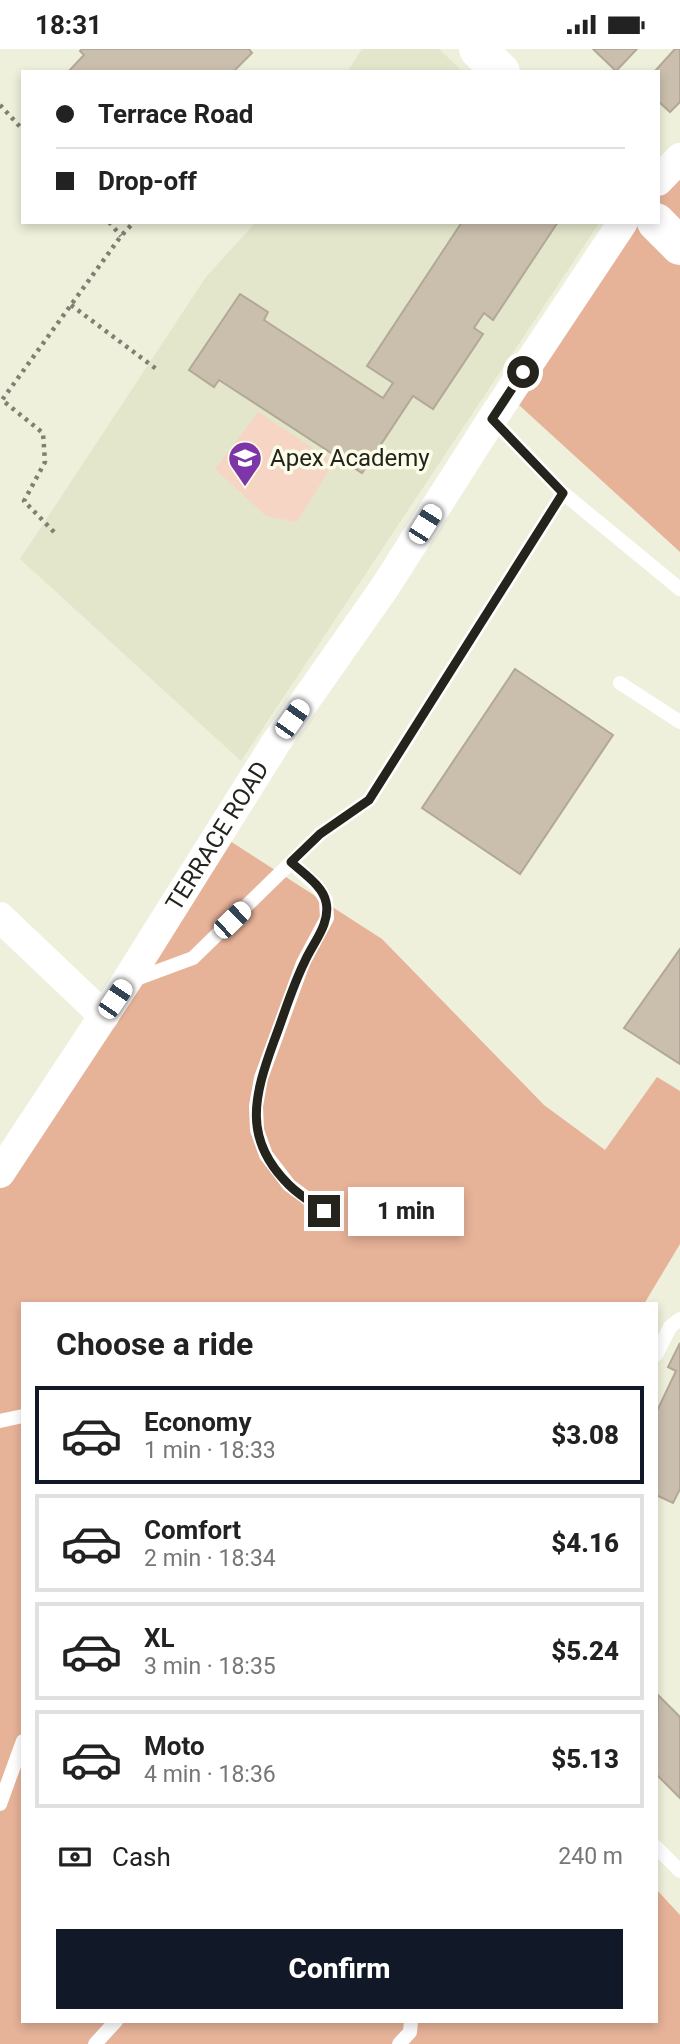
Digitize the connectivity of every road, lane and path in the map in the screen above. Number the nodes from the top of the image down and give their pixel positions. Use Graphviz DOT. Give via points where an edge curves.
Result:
graph roads {
  1 [pos="478,49"];
  2 [pos="500,70"];
  3 [pos="0,105"];
  4 [pos="21,128"];
  5 [pos="680,158"];
  6 [pos="660,178"];
  7 [pos="111,224"];
  8 [pos="132,224"];
  9 [pos="623,224"];
  10 [pos="658,224"];
  11 [pos="121,236"];
  12 [pos="680,246"];
  13 [pos="71,305"];
  14 [pos="159,371"];
  15 [pos="492,419"];
  16 [pos="563,493"];
  17 [pos="54,532"];
  18 [pos="680,589"];
  19 [pos="620,683"];
  20 [pos="680,722"];
  21 [pos="291,862"];
  22 [pos="0,917"];
  23 [pos="127,982"];
  24 [pos="104,1016"];
  25 [pos="0,1173"];
  26 [pos="324,1211"];
  27 [pos="680,1319"];
  28 [pos="658,1351"];
  29 [pos="21,1417"];
  30 [pos="0,1422"];
  31 [pos="21,1746"];
  32 [pos="0,1804"];
  33 [pos="658,1849"];
  34 [pos="680,1871"];
  35 [pos="114,2023"];
  36 [pos="411,2023"];
  37 [pos="94,2044"];
  38 [pos="400,2044"];
  1 -- 2 [label="main road"];
  3 -- 4 [label="path"];
  5 -- 6 [label="street"];
  7 -- 11 [label="path"];
  8 -- 11 [label="path"];
  9 -- 15 [label="street, TERRACE ROAD"];
  10 -- 12 [label="main road"];
  11 -- 13 [label="path"];
  13 -- 14 [label="path"];
  13 -- 17 [label="path" via="2,400 43,433 45,461 24,501"];
  15 -- 16 [label="lane"];
  15 -- 23 [label="street, TERRACE ROAD" via="385,587 277,741"];
  16 -- 18 [label="lane"];
  16 -- 21 [label="lane" via="369,800 320,834"];
  19 -- 20 [label="lane"];
  21 -- 23 [label="lane" via="193,958"];
  21 -- 26 [label="lane" via="318,887 326,900 327,918 303,963 261,1078 257,1130 267,1155 289,1185"];
  22 -- 24 [label="street"];
  23 -- 24 [label="street, TERRACE ROAD"];
  24 -- 25 [label="street, TERRACE ROAD"];
  27 -- 28 [label="lane" via="670,1327"];
  29 -- 30 [label="lane"];
  31 -- 32 [label="lane"];
  33 -- 34 [label="lane"];
  35 -- 37 [label="lane"];
  36 -- 38 [label="lane"];
}
